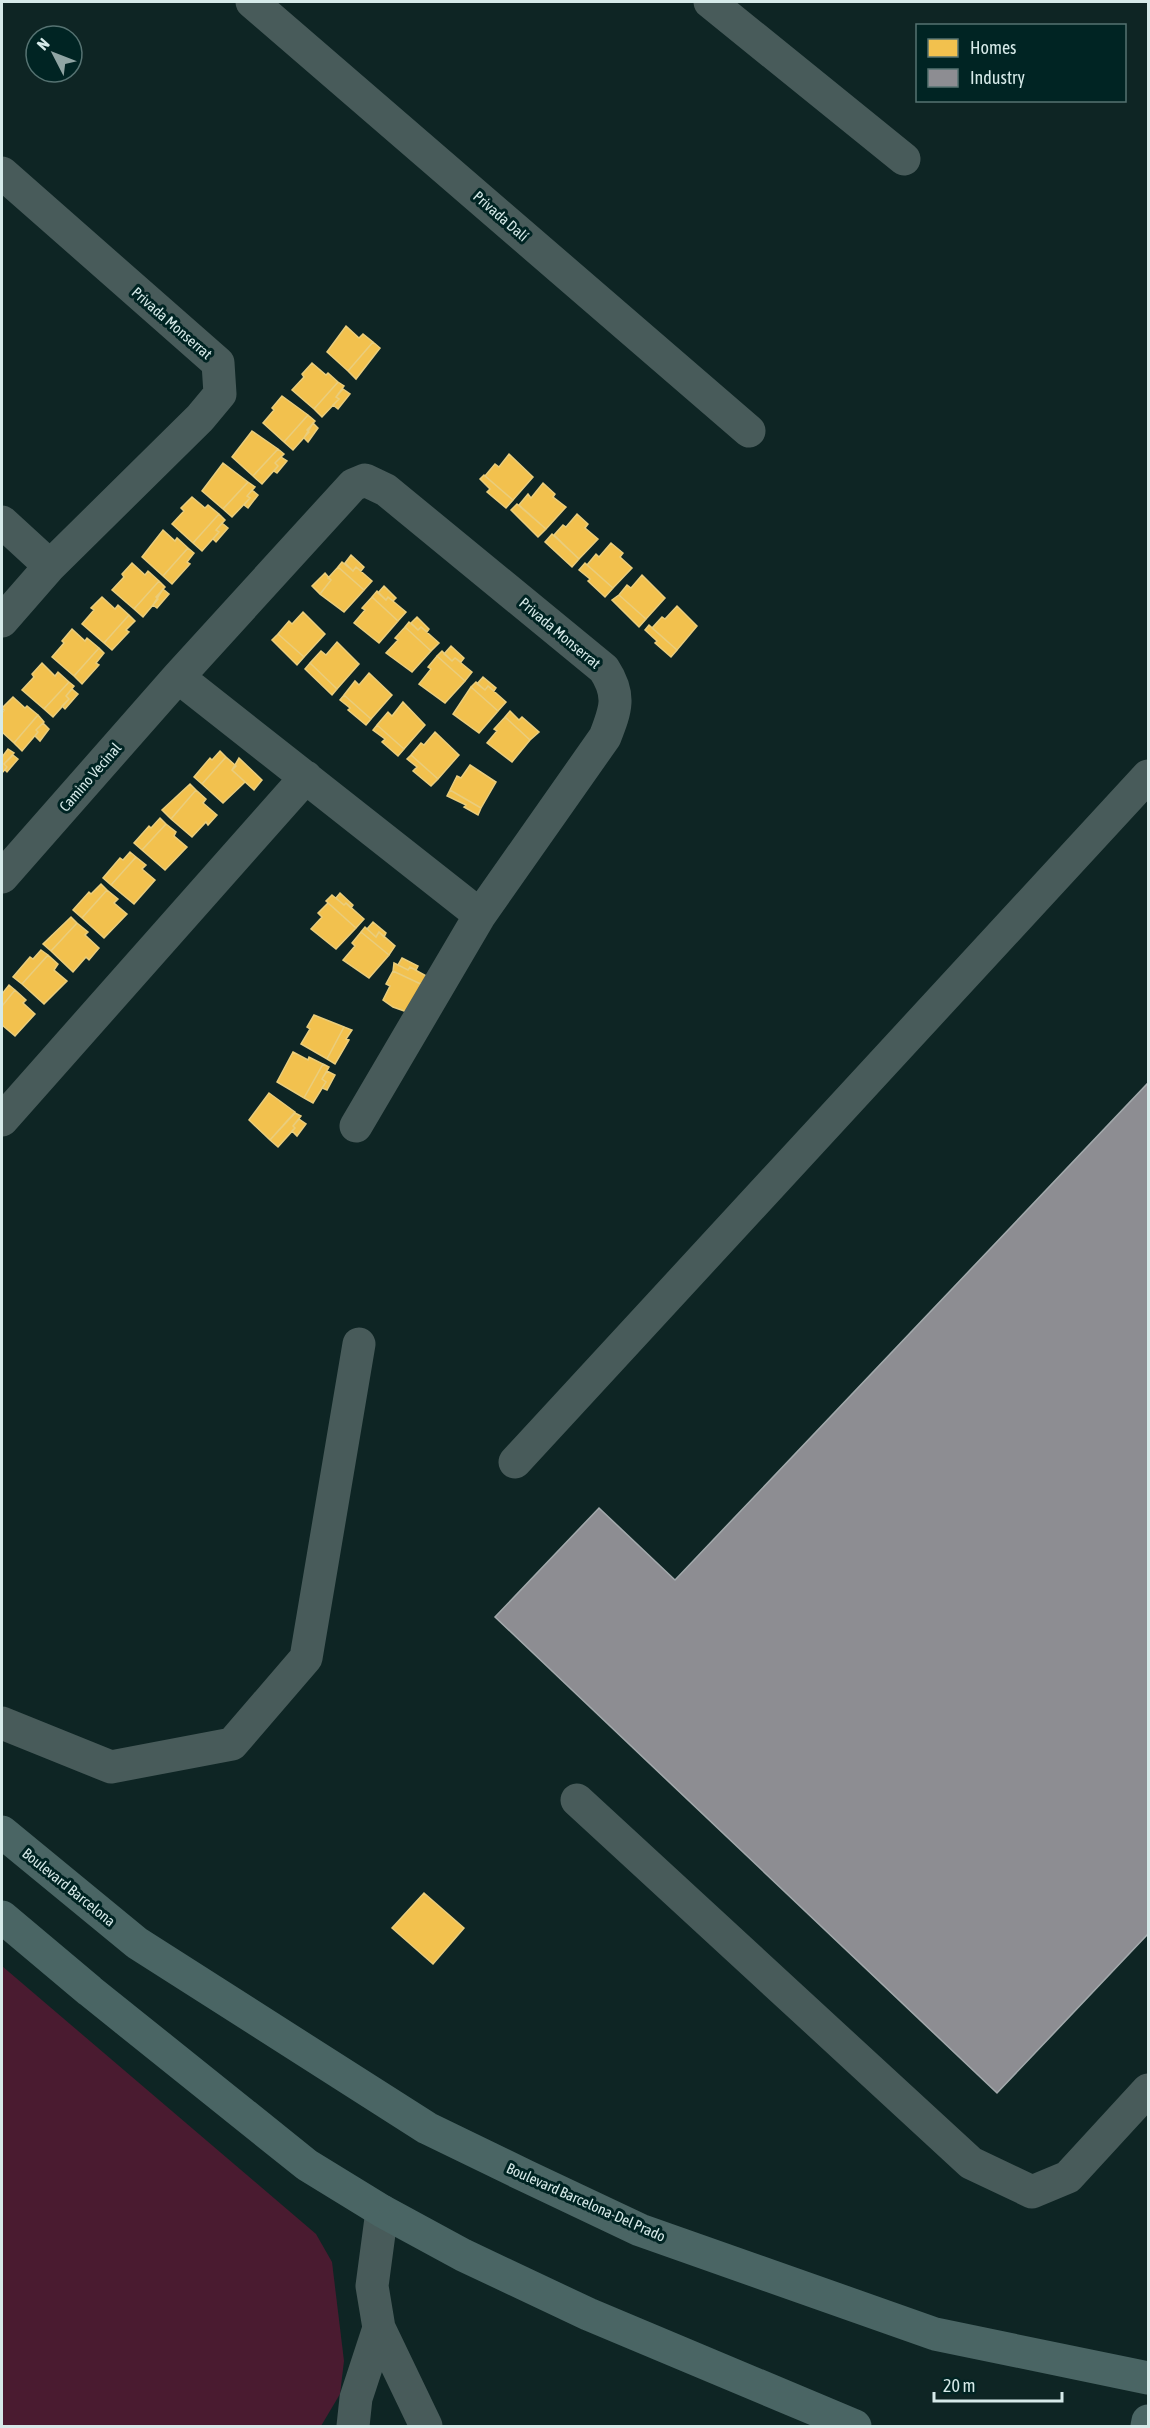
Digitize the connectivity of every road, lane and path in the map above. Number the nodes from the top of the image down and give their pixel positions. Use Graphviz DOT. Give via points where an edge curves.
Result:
graph roads {
  1 [pos="252,2"];
  2 [pos="710,2"];
  3 [pos="904,159"];
  4 [pos="2,173"];
  5 [pos="749,431"];
  6 [pos="2,522"];
  7 [pos="50,566"];
  8 [pos="2,621"];
  9 [pos="178,677"];
  10 [pos="1149,776"];
  11 [pos="306,777"];
  12 [pos="2,877"];
  13 [pos="480,915"];
  14 [pos="2,1119"];
  15 [pos="356,1126"];
  16 [pos="360,1344"];
  17 [pos="515,1462"];
  18 [pos="2,1723"];
  19 [pos="577,1800"];
  20 [pos="2,1832"];
  21 [pos="2,1917"];
  22 [pos="137,1943"];
  23 [pos="1149,2090"];
  24 [pos="382,2211"];
  25 [pos="379,2328"];
  26 [pos="1149,2378"];
  27 [pos="354,2412"];
  28 [pos="1149,2421"];
  29 [pos="333,2427"];
  30 [pos="426,2427"];
  31 [pos="855,2427"];
  32 [pos="1147,2427"];
  1 -- 5 [label="street, Privada Dalí"];
  2 -- 3 [label="street"];
  4 -- 7 [label="street, Privada Monserrat" via="218,363 220,394"];
  6 -- 7 [label="street"];
  7 -- 8 [label="street, Privada Monserrat"];
  9 -- 11 [label="street"];
  9 -- 12 [label="street, Camino Vecinal"];
  9 -- 13 [label="street, Privada Monserrat" via="353,485 365,480 386,490 604,669 614,684 616,709 605,737"];
  10 -- 17 [label="street"];
  11 -- 13 [label="street"];
  11 -- 14 [label="street"];
  13 -- 15 [label="street, Privada Monserrat"];
  16 -- 18 [label="street" via="306,1658 232,1744 111,1767"];
  19 -- 23 [label="street" via="971,2163 1032,2192 1068,2177"];
  20 -- 22 [label="main road, Boulevard Barcelona"];
  21 -- 24 [label="main road" via="307,2165"];
  22 -- 26 [label="main road, Boulevard Barcelona-Del Prado" via="427,2128 640,2230 935,2334"];
  24 -- 25 [label="street" via="372,2286"];
  24 -- 31 [label="main road" via="463,2255 588,2314"];
  25 -- 27 [label="street"];
  25 -- 30 [label="street"];
  27 -- 29 [label="street"];
  28 -- 32 [label="main road"];
}
